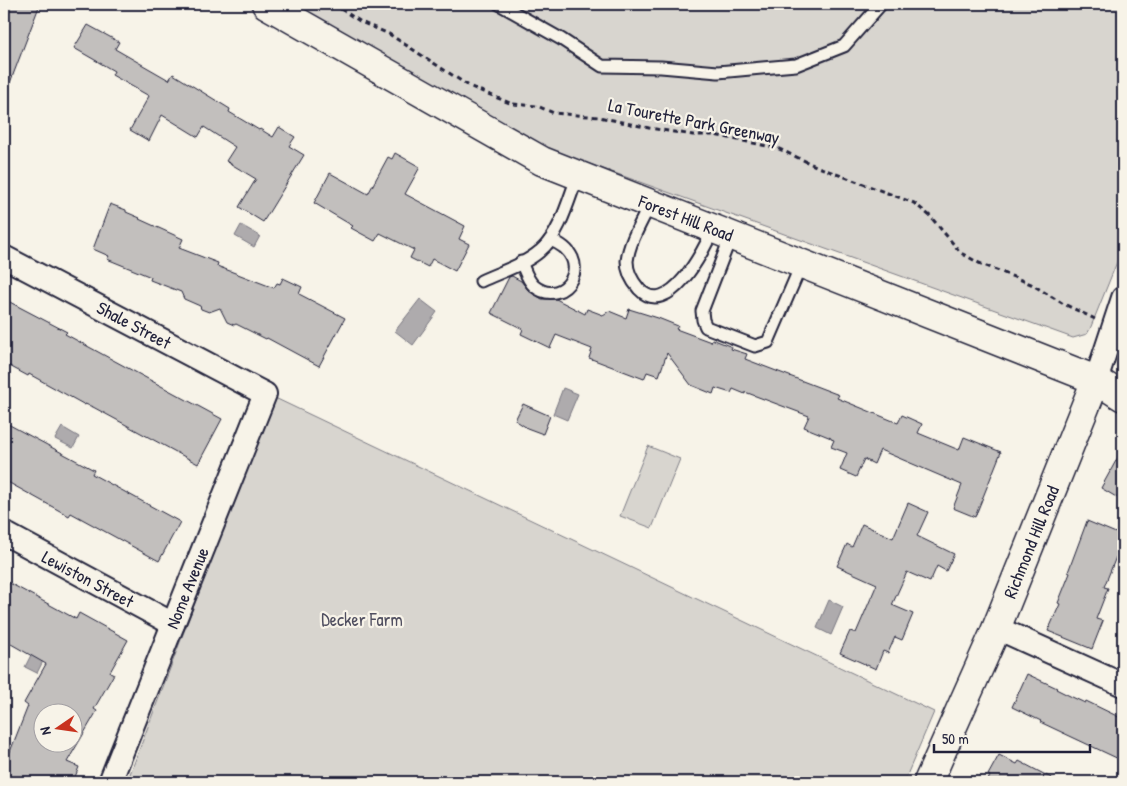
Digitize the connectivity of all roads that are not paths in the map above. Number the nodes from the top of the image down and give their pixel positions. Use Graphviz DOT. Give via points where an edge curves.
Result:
graph roads {
  1 [pos="266,4"];
  2 [pos="499,4"];
  3 [pos="881,4"];
  4 [pos="578,175"];
  5 [pos="650,204"];
  6 [pos="722,232"];
  7 [pos="550,240"];
  8 [pos="4,257"];
  9 [pos="521,262"];
  10 [pos="802,264"];
  11 [pos="481,281"];
  12 [pos="1123,298"];
  13 [pos="1096,380"];
  14 [pos="265,394"];
  15 [pos="1123,398"];
  16 [pos="4,533"];
  17 [pos="173,624"];
  18 [pos="997,628"];
  19 [pos="1123,685"];
  20 [pos="110,782"];
  21 [pos="928,782"];
  1 -- 4 [label="street, Forest Hill Road" via="542,161"];
  2 -- 3 [label="lane" via="602,66 718,72 796,65 844,46"];
  4 -- 5 [label="street, Forest Hill Road"];
  4 -- 7 [label="lane"];
  5 -- 6 [label="street, Forest Hill Road"];
  5 -- 6 [label="lane" via="627,263 634,284 646,296 656,298 670,291"];
  6 -- 10 [label="street, Forest Hill Road"];
  6 -- 10 [label="lane" via="702,311 706,327 755,346 768,342"];
  7 -- 9 [label="lane" via="540,251"];
  7 -- 9 [label="lane" via="562,244 571,254 575,271 570,283 560,291 550,293 532,285"];
  8 -- 14 [label="street, Shale Street"];
  9 -- 11 [label="lane"];
  10 -- 13 [label="street, Forest Hill Road"];
  12 -- 13 [label="street, Richmond Hill Road"];
  13 -- 15 [label="street, Forest Hill Road"];
  13 -- 18 [label="street, Richmond Hill Road"];
  14 -- 17 [label="street, Nome Avenue"];
  16 -- 17 [label="street, Lewiston Street"];
  17 -- 20 [label="street, Nome Avenue"];
  18 -- 19 [label="street"];
  18 -- 21 [label="street, Richmond Hill Road"];
}
